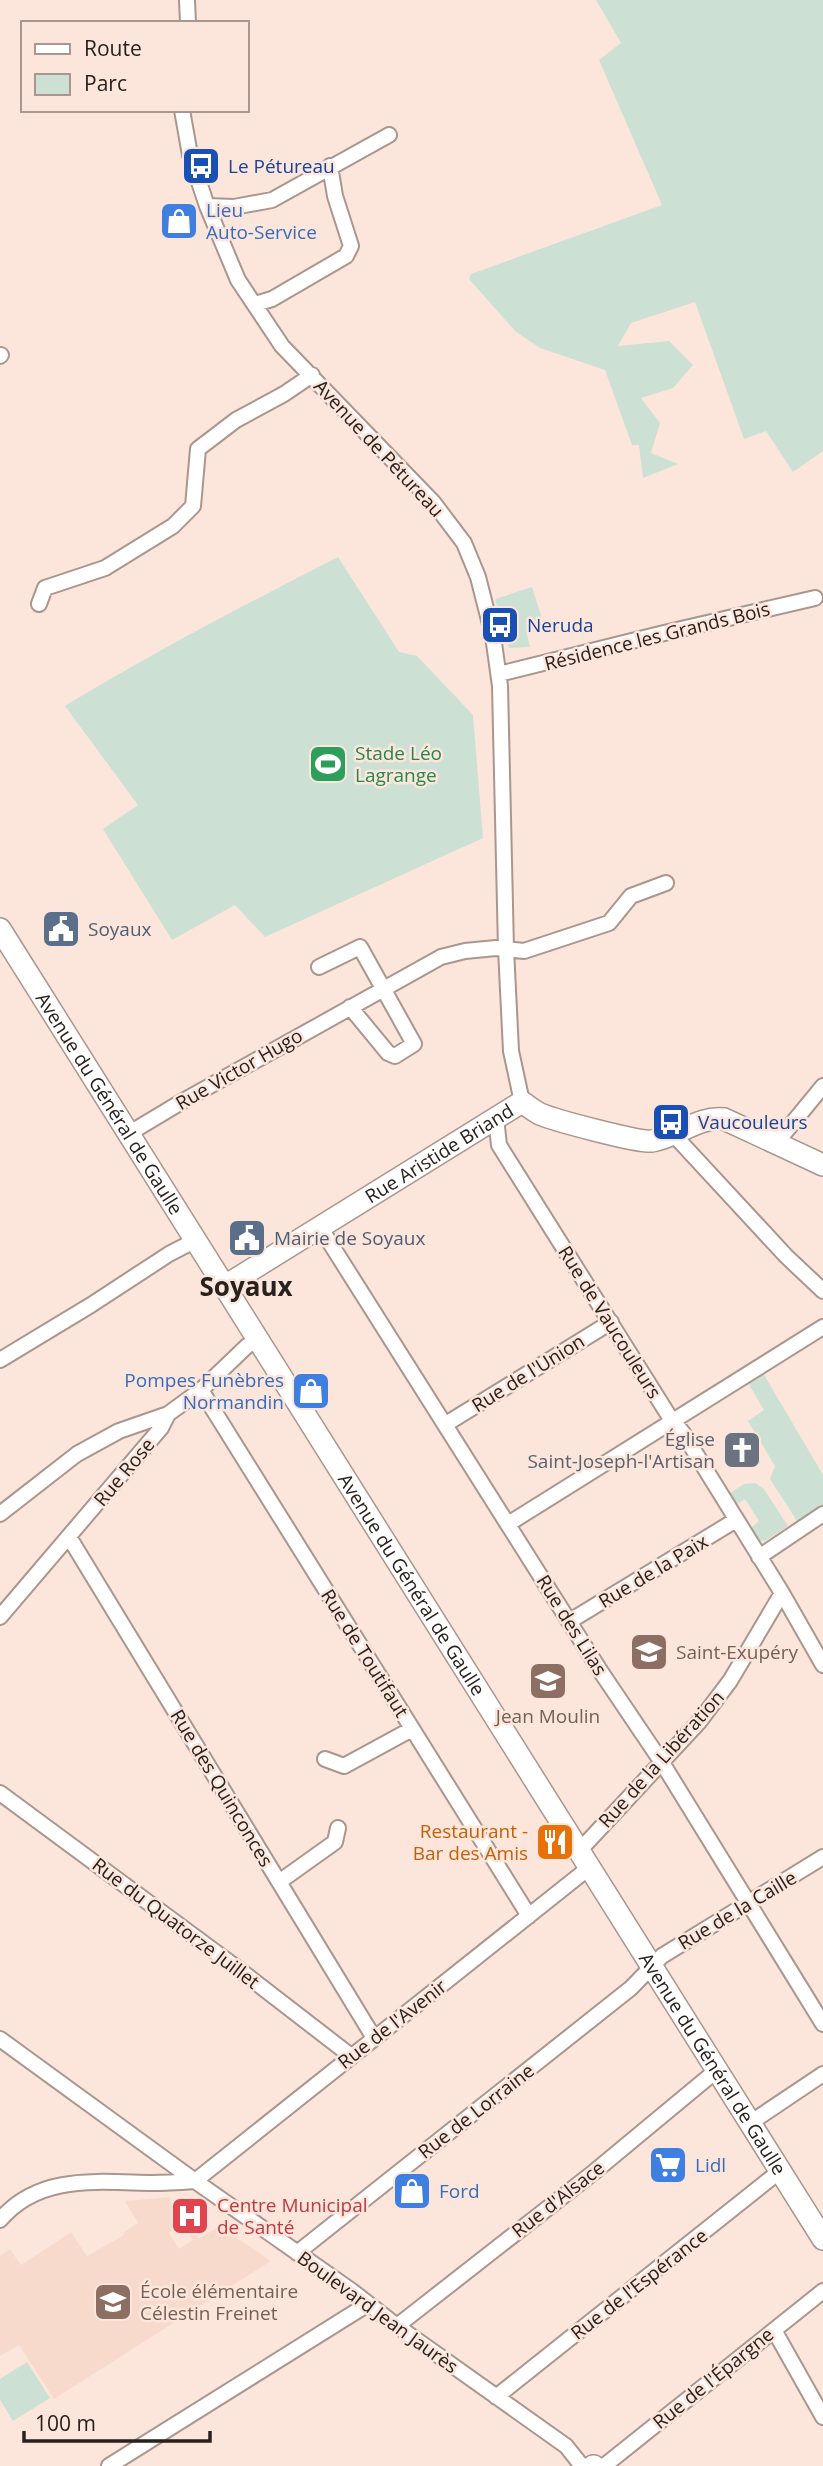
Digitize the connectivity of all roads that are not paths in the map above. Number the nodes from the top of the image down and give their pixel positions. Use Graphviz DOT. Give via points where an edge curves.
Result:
graph roads {
  1 [pos="187,0"];
  2 [pos="188,21"];
  3 [pos="182,112"];
  4 [pos="389,135"];
  5 [pos="330,166"];
  6 [pos="207,206"];
  7 [pos="256,304"];
  8 [pos="312,375"];
  9 [pos="815,598"];
  10 [pos="39,604"];
  11 [pos="499,674"];
  12 [pos="666,883"];
  13 [pos="0,929"];
  14 [pos="506,949"];
  15 [pos="319,967"];
  16 [pos="384,987"];
  17 [pos="350,1007"];
  18 [pos="823,1086"];
  19 [pos="522,1102"];
  20 [pos="496,1118"];
  21 [pos="673,1134"];
  22 [pos="131,1135"];
  23 [pos="777,1142"];
  24 [pos="823,1166"];
  25 [pos="320,1227"];
  26 [pos="196,1240"];
  27 [pos="225,1286"];
  28 [pos="823,1291"];
  29 [pos="611,1322"];
  30 [pos="823,1327"];
  31 [pos="259,1339"];
  32 [pos="0,1360"];
  33 [pos="201,1390"];
  34 [pos="168,1414"];
  35 [pos="674,1422"];
  36 [pos="446,1424"];
  37 [pos="0,1514"];
  38 [pos="823,1514"];
  39 [pos="736,1520"];
  40 [pos="508,1524"];
  41 [pos="69,1537"];
  42 [pos="760,1557"];
  43 [pos="782,1593"];
  44 [pos="0,1617"];
  45 [pos="570,1621"];
  46 [pos="823,1665"];
  47 [pos="412,1729"];
  48 [pos="325,1759"];
  49 [pos="661,1761"];
  50 [pos="3,1800"];
  51 [pos="338,1828"];
  52 [pos="823,1857"];
  53 [pos="585,1859"];
  54 [pos="279,1882"];
  55 [pos="749,1903"];
  56 [pos="529,1916"];
  57 [pos="653,1966"];
  58 [pos="823,2024"];
  59 [pos="374,2038"];
  60 [pos="0,2039"];
  61 [pos="351,2056"];
  62 [pos="717,2070"];
  63 [pos="823,2074"];
  64 [pos="750,2123"];
  65 [pos="780,2171"];
  66 [pos="195,2181"];
  67 [pos="0,2220"];
  68 [pos="823,2239"];
  69 [pos="297,2253"];
  70 [pos="823,2291"];
  71 [pos="368,2304"];
  72 [pos="397,2326"];
  73 [pos="774,2330"];
  74 [pos="496,2397"];
  75 [pos="823,2417"];
  76 [pos="128,2460"];
  77 [pos="109,2466"];
  78 [pos="582,2466"];
  79 [pos="604,2466"];
  1 -- 2 [label="street"];
  3 -- 6 [label="street, Avenue de Pétureau" via="190,155"];
  4 -- 5 [label="street"];
  5 -- 6 [label="street" via="272,200"];
  5 -- 7 [label="street" via="351,246 346,257"];
  6 -- 7 [label="street, Avenue de Pétureau" via="230,265"];
  7 -- 8 [label="street, Avenue de Pétureau" via="282,346"];
  8 -- 10 [label="street" via="236,419 198,449 193,506 173,526 105,568 45,588"];
  8 -- 11 [label="street, Avenue de Pétureau" via="415,482 464,543 486,606"];
  9 -- 11 [label="street, Résidence les Grands Bois"];
  11 -- 14 [label="street, Avenue de Pétureau"];
  12 -- 14 [label="street, Rue Victor Hugo" via="631,896 609,923 524,951"];
  13 -- 22 [label="main road, Avenue du Général de Gaulle"];
  14 -- 16 [label="street, Rue Victor Hugo" via="441,957"];
  14 -- 19 [label="street, Avenue de Pétureau" via="511,1051"];
  15 -- 16 [label="street" via="360,947"];
  16 -- 17 [label="street, Rue Victor Hugo"];
  16 -- 17 [label="street" via="414,1044 395,1056"];
  17 -- 22 [label="street, Rue Victor Hugo"];
  18 -- 23 [label="street"];
  19 -- 20 [label="main road, Rue Aristide Briand"];
  19 -- 21 [label="main road, Rue Aristide Briand" via="541,1114 639,1141"];
  20 -- 25 [label="main road, Rue Aristide Briand"];
  20 -- 29 [label="street, Rue de Vaucouleurs" via="499,1145"];
  21 -- 23 [label="main road, Rue Aristide Briand" via="715,1118"];
  21 -- 28 [label="street"];
  22 -- 26 [label="main road, Avenue du Général de Gaulle"];
  23 -- 24 [label="main road, Rue Aristide Briand"];
  25 -- 27 [label="main road, Rue Aristide Briand"];
  25 -- 36 [label="street, Rue des Lilas"];
  26 -- 27 [label="main road, Avenue du Général de Gaulle"];
  26 -- 32 [label="street"];
  27 -- 31 [label="main road, Avenue du Général de Gaulle"];
  29 -- 35 [label="street, Rue de Vaucouleurs"];
  29 -- 36 [label="street, Rue de l'Union"];
  30 -- 35 [label="street"];
  31 -- 33 [label="street, Rue Rose"];
  31 -- 53 [label="main road, Avenue du Général de Gaulle"];
  33 -- 34 [label="street, Rue Rose"];
  33 -- 47 [label="street, Rue de Toutifaut"];
  34 -- 37 [label="street" via="119,1431 77,1454"];
  34 -- 41 [label="street, Rue Rose"];
  35 -- 39 [label="street, Rue de Vaucouleurs"];
  35 -- 40 [label="street"];
  36 -- 40 [label="street, Rue des Lilas"];
  38 -- 42 [label="street"];
  39 -- 42 [label="street, Rue de Vaucouleurs"];
  39 -- 45 [label="street, Rue de la Paix"];
  40 -- 45 [label="street, Rue des Lilas"];
  41 -- 44 [label="street, Rue Rose"];
  41 -- 54 [label="street, Rue des Quinconces"];
  42 -- 43 [label="street, Rue de Vaucouleurs"];
  43 -- 46 [label="street, Rue de Vaucouleurs"];
  43 -- 49 [label="street, Rue de la Libération" via="730,1681"];
  45 -- 49 [label="street, Rue des Lilas"];
  47 -- 48 [label="street" via="344,1766"];
  47 -- 56 [label="street, Rue de Toutifaut"];
  49 -- 53 [label="street, Rue de la Libération"];
  49 -- 55 [label="street, Rue des Lilas"];
  50 -- 61 [label="street, Rue du Quatorze Juillet"];
  51 -- 54 [label="street" via="335,1842"];
  52 -- 55 [label="street, Rue de la Caille"];
  53 -- 56 [label="street, Rue de l'Avenir"];
  53 -- 57 [label="main road, Avenue du Général de Gaulle"];
  54 -- 59 [label="street, Rue des Quinconces"];
  55 -- 57 [label="street, Rue de la Caille"];
  55 -- 58 [label="street, Rue des Lilas"];
  56 -- 59 [label="street, Rue de l'Avenir"];
  57 -- 62 [label="main road, Avenue du Général de Gaulle"];
  57 -- 69 [label="street, Rue de Lorraine"];
  59 -- 61 [label="street, Rue de l'Avenir"];
  60 -- 66 [label="street, Boulevard Jean Jaurès"];
  61 -- 66 [label="street, Rue de l'Avenir"];
  62 -- 64 [label="main road, Avenue du Général de Gaulle"];
  62 -- 72 [label="street, Rue d'Alsace"];
  63 -- 64 [label="street"];
  64 -- 65 [label="main road, Avenue du Général de Gaulle"];
  65 -- 68 [label="main road, Avenue du Général de Gaulle"];
  65 -- 74 [label="street, Rue de l'Espérance"];
  66 -- 67 [label="street" via="78,2181 31,2195"];
  66 -- 69 [label="street, Boulevard Jean Jaurès"];
  69 -- 71 [label="street, Boulevard Jean Jaurès"];
  70 -- 73 [label="street, Rue de l'Épargne"];
  71 -- 72 [label="street, Boulevard Jean Jaurès"];
  71 -- 76 [label="street"];
  72 -- 74 [label="street, Boulevard Jean Jaurès"];
  73 -- 75 [label="street"];
  73 -- 79 [label="street, Rue de l'Épargne"];
  74 -- 78 [label="street, Boulevard Jean Jaurès" via="566,2446"];
  76 -- 77 [label="street"];
}
